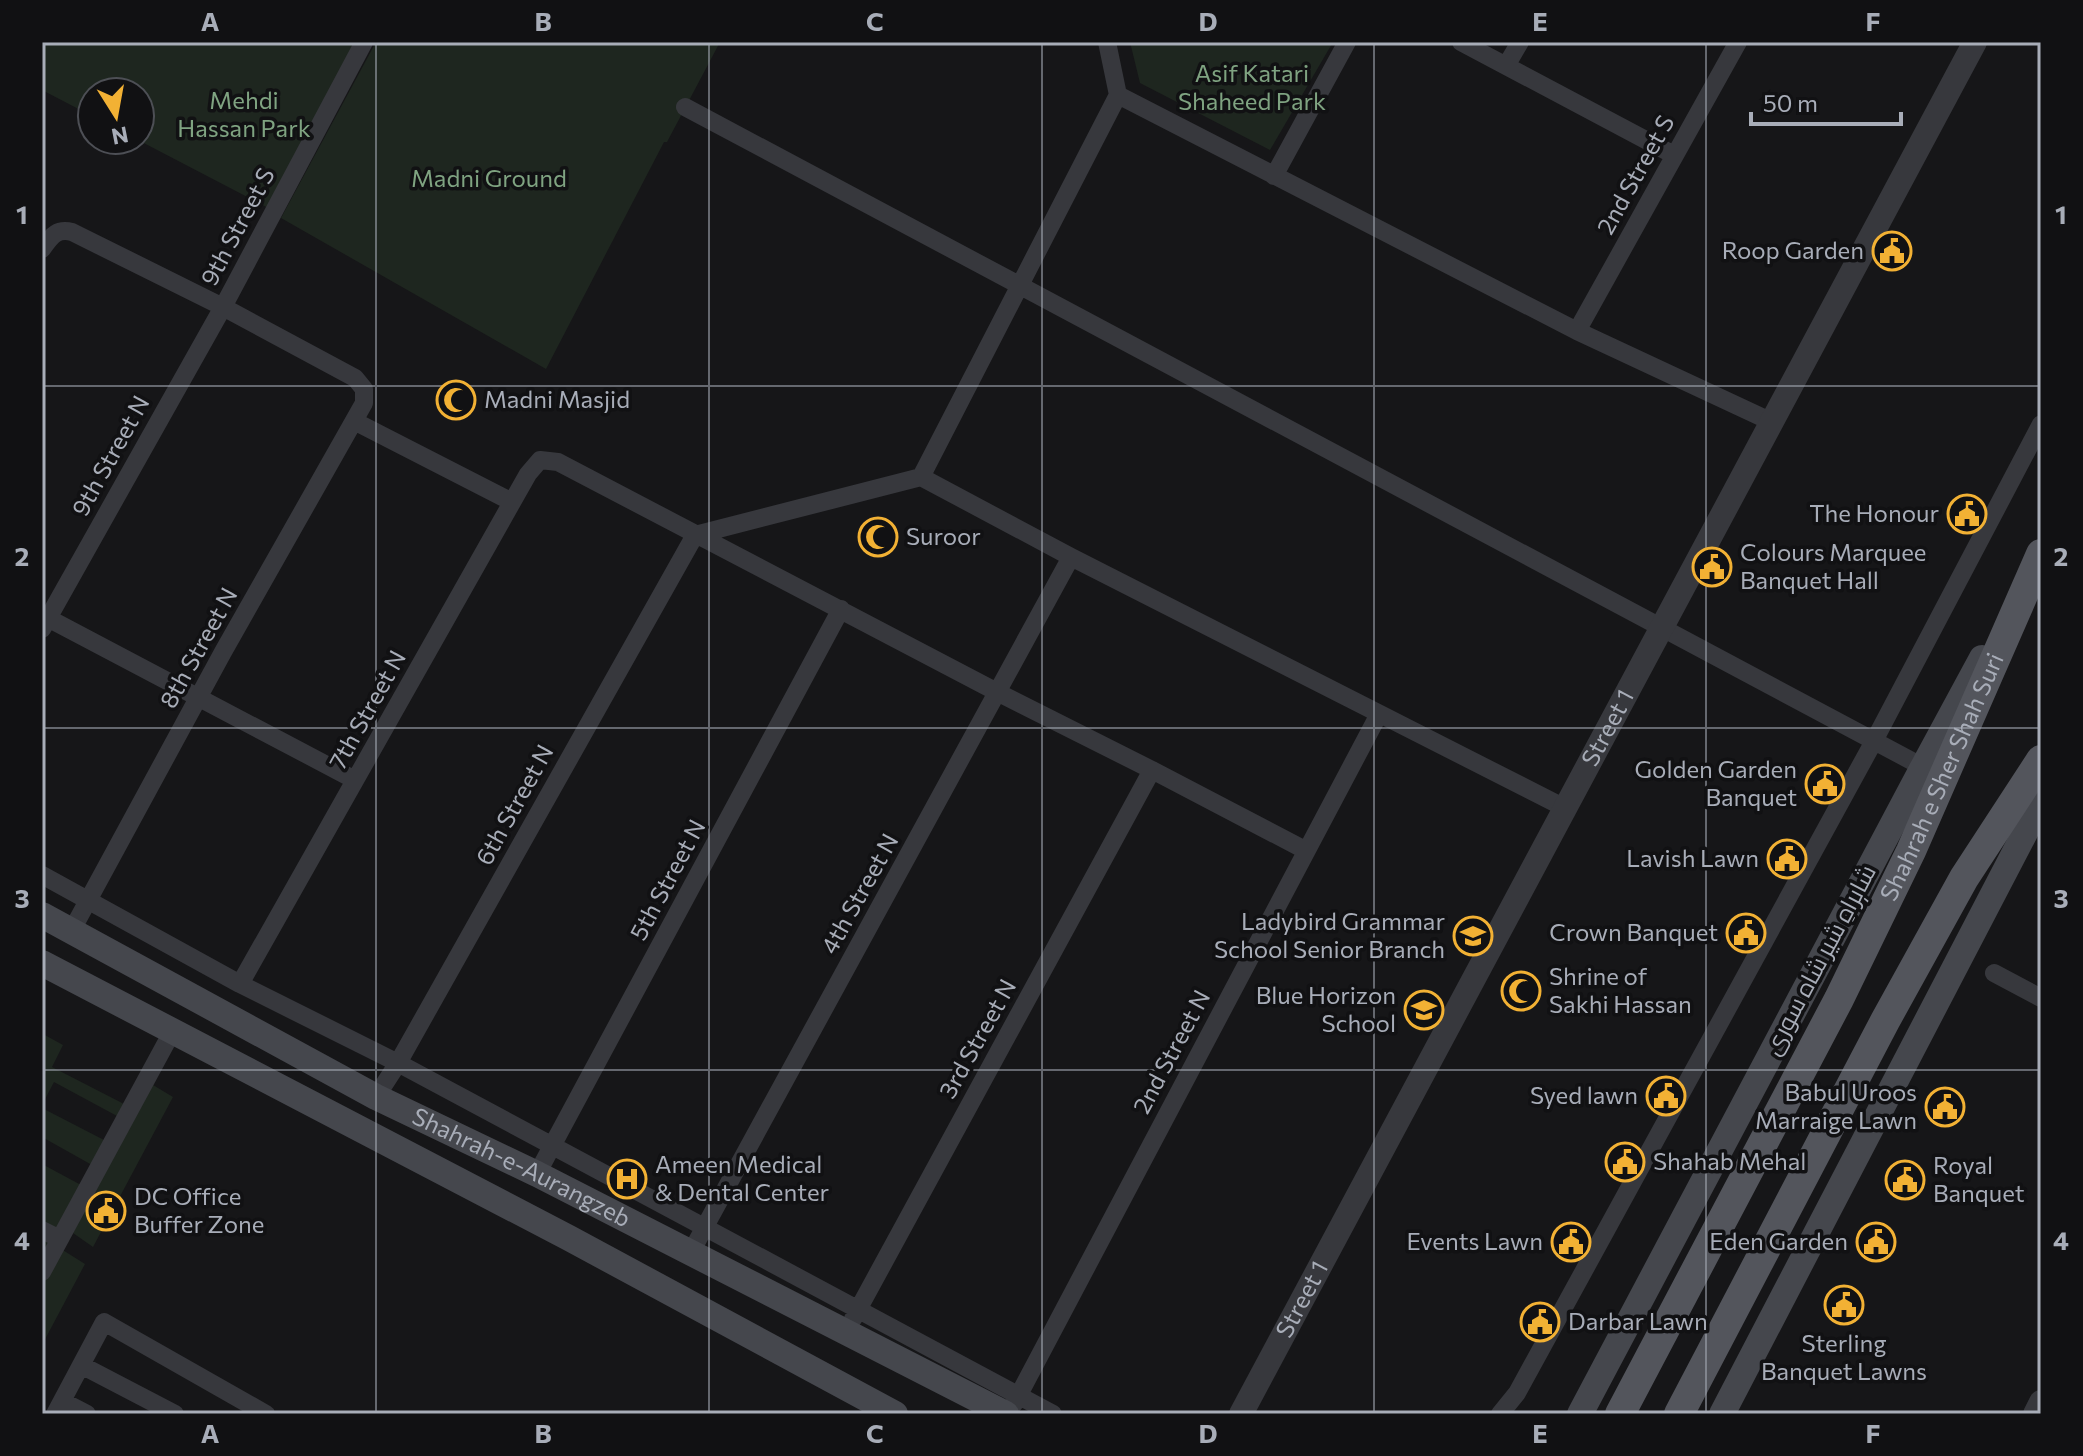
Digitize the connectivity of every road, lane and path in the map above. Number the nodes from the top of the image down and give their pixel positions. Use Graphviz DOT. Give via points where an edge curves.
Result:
graph roads {
  1 [pos="364,42"];
  2 [pos="1107,42"];
  3 [pos="1347,42"];
  4 [pos="1461,42"];
  5 [pos="1520,42"];
  6 [pos="1738,42"];
  7 [pos="1975,42"];
  8 [pos="1506,66"];
  9 [pos="1118,95"];
  10 [pos="685,107"];
  11 [pos="1674,155"];
  12 [pos="1274,176"];
  13 [pos="42,249"];
  14 [pos="1020,285"];
  15 [pos="223,307"];
  16 [pos="1577,331"];
  17 [pos="354,421"];
  18 [pos="1772,422"];
  19 [pos="2041,424"];
  20 [pos="921,477"];
  21 [pos="512,502"];
  22 [pos="695,535"];
  23 [pos="2041,552"];
  24 [pos="1071,557"];
  25 [pos="841,609"];
  26 [pos="44,621"];
  27 [pos="1662,627"];
  28 [pos="997,692"];
  29 [pos="199,697"];
  30 [pos="1379,714"];
  31 [pos="1874,741"];
  32 [pos="2041,760"];
  33 [pos="1923,767"];
  34 [pos="1152,770"];
  35 [pos="355,780"];
  36 [pos="2041,802"];
  37 [pos="1565,808"];
  38 [pos="1305,850"];
  39 [pos="42,875"];
  40 [pos="89,900"];
  41 [pos="42,915"];
  42 [pos="72,930"];
  43 [pos="42,963"];
  44 [pos="1994,973"];
  45 [pos="240,984"];
  46 [pos="2041,998"];
  47 [pos="172,1032"];
  48 [pos="398,1063"];
  49 [pos="376,1097"];
  50 [pos="553,1146"];
  51 [pos="537,1174"];
  52 [pos="705,1227"];
  53 [pos="42,1230"];
  54 [pos="60,1239"];
  55 [pos="690,1254"];
  56 [pos="42,1272"];
  57 [pos="852,1320"];
  58 [pos="81,1365"];
  59 [pos="2041,1402"];
  60 [pos="59,1407"];
  61 [pos="240,1408"];
  62 [pos="1011,1408"];
  63 [pos="87,1414"];
  64 [pos="175,1414"];
  65 [pos="266,1414"];
  66 [pos="895,1414"];
  67 [pos="1053,1414"];
  68 [pos="1241,1414"];
  69 [pos="1500,1414"];
  70 [pos="1580,1414"];
  71 [pos="1620,1414"];
  72 [pos="1679,1414"];
  73 [pos="1722,1414"];
  74 [pos="2035,1414"];
  1 -- 15 [label="street, 9th Street S"];
  2 -- 9 [label="street"];
  3 -- 12 [label="street"];
  4 -- 8 [label="street"];
  5 -- 8 [label="street"];
  6 -- 11 [label="street, 2nd Street S"];
  7 -- 18 [label="street, Street 1"];
  8 -- 11 [label="street"];
  9 -- 12 [label="street"];
  9 -- 14 [label="street"];
  10 -- 14 [label="street"];
  11 -- 16 [label="street, 2nd Street S"];
  12 -- 16 [label="street"];
  13 -- 15 [label="street" via="54,233 72,232"];
  14 -- 20 [label="street"];
  14 -- 27 [label="street"];
  15 -- 17 [label="street, 8th Street N" via="355,378 364,389 364,403"];
  15 -- 26 [label="street, 9th Street N"];
  16 -- 18 [label="street"];
  17 -- 21 [label="street"];
  17 -- 29 [label="street, 8th Street N"];
  18 -- 27 [label="street, Street 1"];
  19 -- 31 [label="street"];
  20 -- 22 [label="street"];
  20 -- 24 [label="street"];
  21 -- 22 [label="street, 7th Street N" via="540,460 558,462"];
  21 -- 35 [label="street, 7th Street N"];
  22 -- 25 [label="street"];
  22 -- 48 [label="street, 6th Street N"];
  23 -- 33 [label="main road, شاہراہِ شیر شاہ سوری"];
  23 -- 71 [label="main road, Shahrah e Sher Shah Suri" via="1911,851 1839,999"];
  24 -- 28 [label="street, 4th Street N"];
  24 -- 30 [label="street"];
  25 -- 28 [label="street"];
  25 -- 50 [label="street, 5th Street N"];
  26 -- 29 [label="street"];
  27 -- 31 [label="street"];
  27 -- 37 [label="street, Street 1"];
  28 -- 34 [label="street"];
  28 -- 52 [label="street, 4th Street N"];
  29 -- 35 [label="street"];
  29 -- 40 [label="street, 8th Street N"];
  30 -- 37 [label="street"];
  30 -- 38 [label="street, 2nd Street N"];
  31 -- 33 [label="street"];
  31 -- 69 [label="street" via="1517,1393"];
  32 -- 72 [label="main road" via="1964,878"];
  33 -- 70 [label="main road, شاہراہِ شیر شاہ سوری"];
  34 -- 38 [label="street"];
  34 -- 57 [label="street, 3rd Street N"];
  35 -- 45 [label="street, 7th Street N"];
  36 -- 73 [label="main road"];
  37 -- 68 [label="street, Street 1"];
  38 -- 62 [label="street, 2nd Street N"];
  39 -- 40 [label="street"];
  40 -- 42 [label="street, 8th Street N"];
  40 -- 45 [label="street"];
  41 -- 42 [label="main road, Shahrah-e-Aurangzeb"];
  42 -- 49 [label="main road, Shahrah-e-Aurangzeb"];
  43 -- 47 [label="main road, Shahrah-e-Aurangzeb"];
  44 -- 46 [label="street"];
  45 -- 48 [label="street"];
  47 -- 54 [label="street"];
  47 -- 66 [label="main road, Shahrah-e-Aurangzeb"];
  48 -- 49 [label="street, 6th Street N"];
  48 -- 50 [label="street"];
  49 -- 51 [label="main road, Shahrah-e-Aurangzeb"];
  50 -- 51 [label="street, 5th Street N"];
  50 -- 52 [label="street"];
  51 -- 55 [label="main road, Shahrah-e-Aurangzeb"];
  52 -- 55 [label="street, 4th Street N"];
  52 -- 57 [label="street"];
  53 -- 54 [label="street"];
  54 -- 56 [label="street"];
  55 -- 57 [label="main road, Shahrah-e-Aurangzeb"];
  57 -- 62 [label="main road, Shahrah-e-Aurangzeb"];
  58 -- 60 [label="street"];
  58 -- 61 [label="street" via="104,1322"];
  58 -- 64 [label="street"];
  59 -- 74 [label="street"];
  60 -- 63 [label="street"];
  61 -- 65 [label="street"];
  62 -- 67 [label="street"];
}
